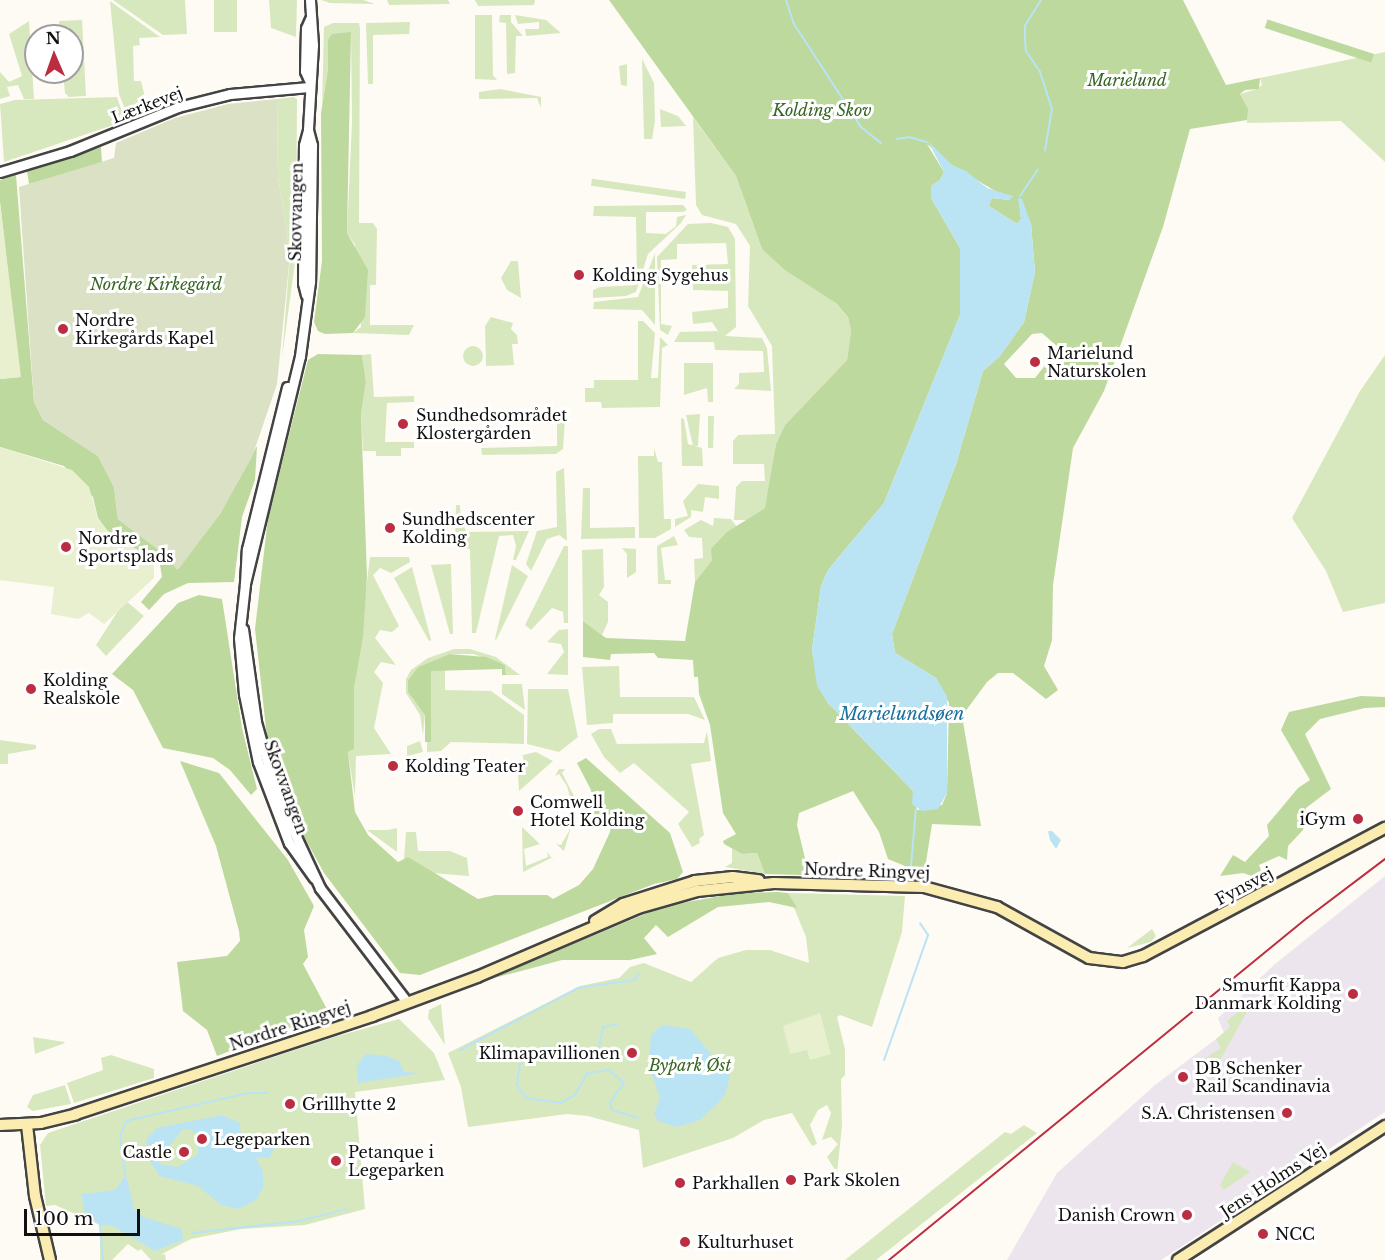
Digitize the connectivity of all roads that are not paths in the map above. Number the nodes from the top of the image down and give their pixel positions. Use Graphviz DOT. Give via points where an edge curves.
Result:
graph roads {
  1 [pos="310,0"];
  2 [pos="309,83"];
  3 [pos="0,172"];
  4 [pos="1385,821"];
  5 [pos="1381,830"];
  6 [pos="1123,962"];
  7 [pos="406,1002"];
  8 [pos="0,1125"];
  9 [pos="27,1125"];
  10 [pos="1385,1126"];
  11 [pos="50,1260"];
  12 [pos="1178,1260"];
  1 -- 2 [label="street, Skovvangen" via="305,70"];
  2 -- 3 [label="street, Lærkevej" via="230,94 178,107 70,151"];
  2 -- 7 [label="street, Skovvangen" via="304,145 306,295 299,348 245,584 239,638 244,694 258,762 289,843"];
  4 -- 5 [label="main road, Fynsvej"];
  5 -- 6 [label="main road, Fynsvej" via="1164,945"];
  6 -- 7 [label="main road, Nordre Ringvej" via="1081,955 997,907 948,891 901,885 774,883 733,877 695,881 623,904 582,930 477,977"];
  7 -- 9 [label="main road, Nordre Ringvej" via="76,1114"];
  8 -- 9 [label="main road, Nordre Ringvej"];
  9 -- 11 [label="main road" via="35,1196"];
  10 -- 12 [label="main road, Jens Holms Vej"];
}
